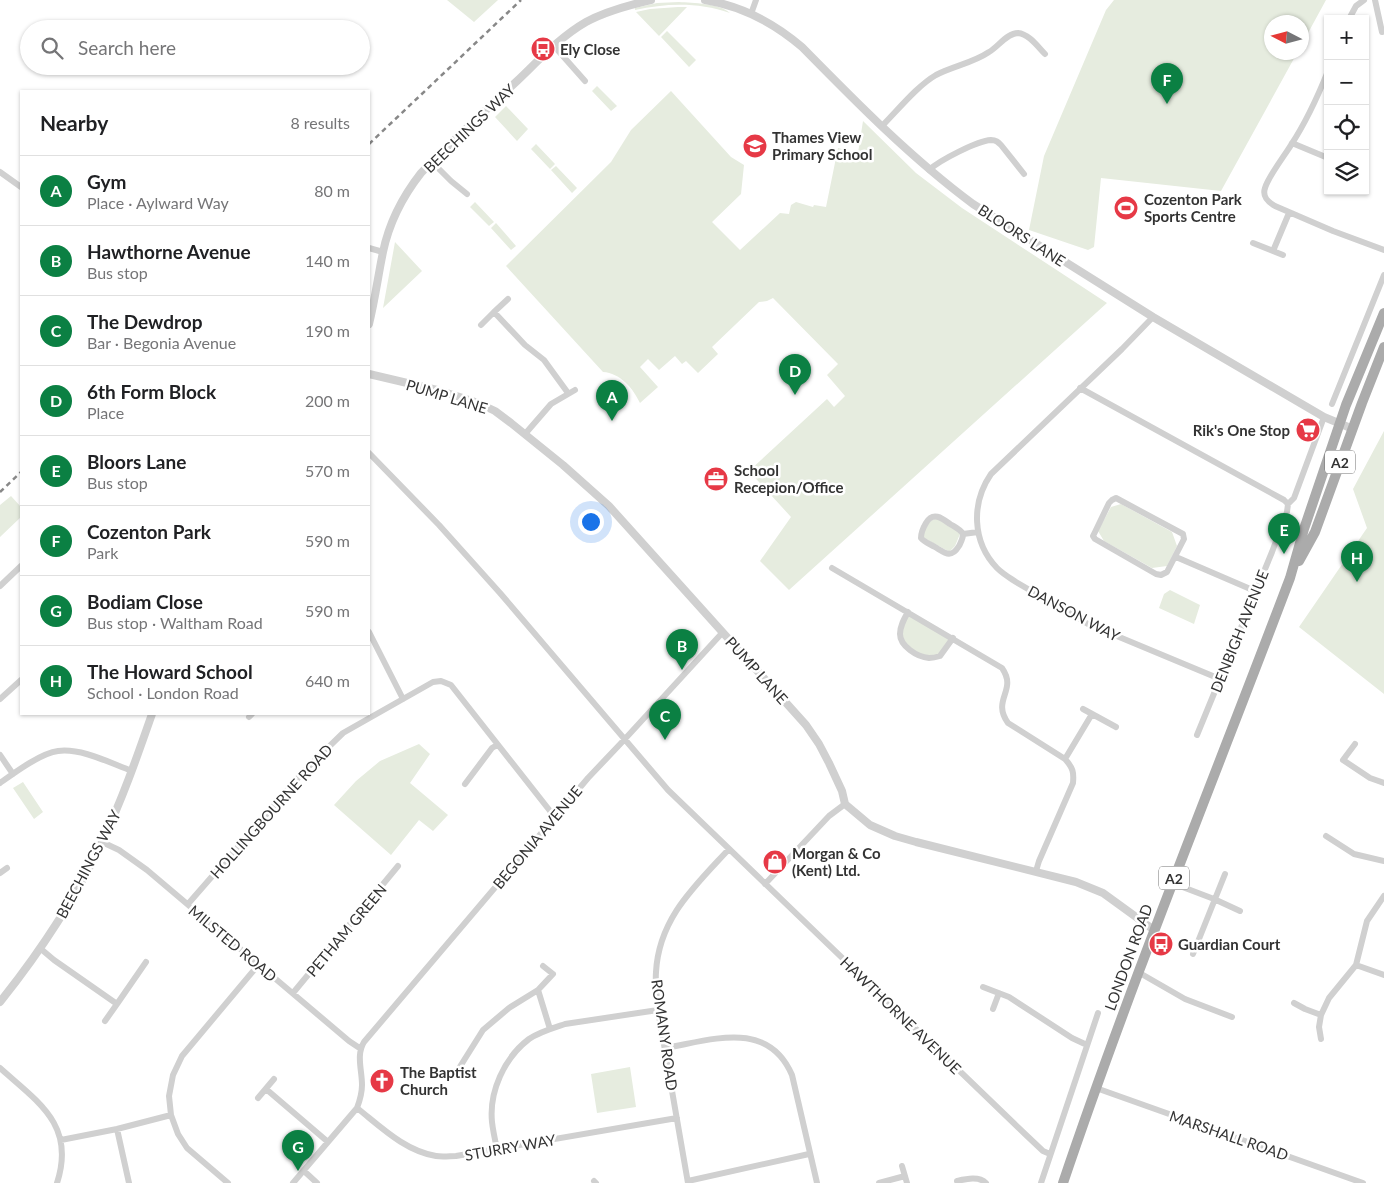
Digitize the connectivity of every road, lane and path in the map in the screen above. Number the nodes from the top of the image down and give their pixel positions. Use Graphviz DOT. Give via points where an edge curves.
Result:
graph roads {
  1 [pos="651,0"];
  2 [pos="705,0"];
  3 [pos="756,0"];
  4 [pos="1364,0"];
  5 [pos="1375,0"];
  6 [pos="751,14"];
  7 [pos="1351,15"];
  8 [pos="1382,32"];
  9 [pos="554,46"];
  10 [pos="1045,54"];
  11 [pos="585,81"];
  12 [pos="1324,83"];
  13 [pos="882,126"];
  14 [pos="1292,143"];
  15 [pos="1324,156"];
  16 [pos="432,162"];
  17 [pos="929,170"];
  18 [pos="0,172"];
  19 [pos="1024,174"];
  20 [pos="20,186"];
  21 [pos="467,194"];
  22 [pos="1289,212"];
  23 [pos="1253,243"];
  24 [pos="370,248"];
  25 [pos="1384,250"];
  26 [pos="1273,251"];
  27 [pos="383,252"];
  28 [pos="1282,255"];
  29 [pos="1384,275"];
  30 [pos="508,299"];
  31 [pos="494,312"];
  32 [pos="1384,313"];
  33 [pos="1153,317"];
  34 [pos="370,319"];
  35 [pos="481,326"];
  36 [pos="1384,347"];
  37 [pos="370,374"];
  38 [pos="1080,388"];
  39 [pos="575,390"];
  40 [pos="568,394"];
  41 [pos="1332,404"];
  42 [pos="1324,416"];
  43 [pos="1340,424"];
  44 [pos="1353,429"];
  45 [pos="526,434"];
  46 [pos="370,454"];
  47 [pos="1288,504"];
  48 [pos="978,532"];
  49 [pos="963,534"];
  50 [pos="1176,557"];
  51 [pos="20,567"];
  52 [pos="832,568"];
  53 [pos="1292,575"];
  54 [pos="0,586"];
  55 [pos="1256,591"];
  56 [pos="908,612"];
  57 [pos="723,632"];
  58 [pos="370,634"];
  59 [pos="952,638"];
  60 [pos="1220,679"];
  61 [pos="20,681"];
  62 [pos="0,699"];
  63 [pos="404,699"];
  64 [pos="1083,709"];
  65 [pos="1092,714"];
  66 [pos="152,715"];
  67 [pos="1116,727"];
  68 [pos="1197,735"];
  69 [pos="624,740"];
  70 [pos="1355,744"];
  71 [pos="497,745"];
  72 [pos="0,755"];
  73 [pos="1065,759"];
  74 [pos="132,771"];
  75 [pos="13,774"];
  76 [pos="0,783"];
  77 [pos="1384,783"];
  78 [pos="465,784"];
  79 [pos="845,804"];
  80 [pos="554,816"];
  81 [pos="1326,836"];
  82 [pos="102,842"];
  83 [pos="729,849"];
  84 [pos="1384,861"];
  85 [pos="398,866"];
  86 [pos="7,868"];
  87 [pos="1036,871"];
  88 [pos="0,873"];
  89 [pos="1225,874"];
  90 [pos="1172,883"];
  91 [pos="765,884"];
  92 [pos="1384,896"];
  93 [pos="1214,899"];
  94 [pos="188,904"];
  95 [pos="1240,911"];
  96 [pos="1154,930"];
  97 [pos="41,949"];
  98 [pos="1193,954"];
  99 [pos="146,962"];
  100 [pos="259,964"];
  101 [pos="1356,965"];
  102 [pos="544,966"];
  103 [pos="1138,972"];
  104 [pos="1384,975"];
  105 [pos="983,987"];
  106 [pos="538,990"];
  107 [pos="293,993"];
  108 [pos="999,993"];
  109 [pos="0,1002"];
  110 [pos="117,1004"];
  111 [pos="1294,1004"];
  112 [pos="993,1009"];
  113 [pos="658,1010"];
  114 [pos="1098,1013"];
  115 [pos="1321,1015"];
  116 [pos="1232,1017"];
  117 [pos="105,1021"];
  118 [pos="550,1029"];
  119 [pos="1321,1039"];
  120 [pos="1087,1045"];
  121 [pos="665,1048"];
  122 [pos="360,1049"];
  123 [pos="0,1068"];
  124 [pos="456,1073"];
  125 [pos="274,1080"];
  126 [pos="1096,1088"];
  127 [pos="266,1089"];
  128 [pos="258,1098"];
  129 [pos="357,1108"];
  130 [pos="171,1115"];
  131 [pos="677,1118"];
  132 [pos="117,1129"];
  133 [pos="61,1140"];
  134 [pos="328,1142"];
  135 [pos="497,1149"];
  136 [pos="810,1154"];
  137 [pos="1050,1154"];
  138 [pos="902,1166"];
  139 [pos="304,1171"];
  140 [pos="905,1176"];
  141 [pos="957,1181"];
  142 [pos="688,1182"];
  143 [pos="57,1183"];
  144 [pos="128,1183"];
  145 [pos="228,1183"];
  146 [pos="293,1183"];
  147 [pos="317,1183"];
  148 [pos="817,1183"];
  149 [pos="879,1183"];
  150 [pos="907,1183"];
  151 [pos="986,1183"];
  152 [pos="1041,1183"];
  153 [pos="1064,1183"];
  154 [pos="1363,1183"];
  1 -- 9 [label="street, BEECHINGS WAY" via="595,18 570,32"];
  2 -- 6 [label="street" via="727,4"];
  3 -- 6 [label="street"];
  4 -- 7 [label="street"];
  5 -- 8 [label="street"];
  6 -- 13 [label="street, BLOORS LANE" via="778,28 802,47"];
  9 -- 11 [label="street"];
  9 -- 16 [label="street, BEECHINGS WAY"];
  10 -- 13 [label="street" via="1025,35 1012,35 975,60 930,79"];
  12 -- 14 [label="street"];
  13 -- 17 [label="street, BLOORS LANE"];
  14 -- 15 [label="street"];
  14 -- 22 [label="street" via="1264,191 1270,203"];
  16 -- 21 [label="street"];
  16 -- 27 [label="street, BEECHINGS WAY" via="410,187 400,205 390,225"];
  17 -- 19 [label="street" via="959,152 994,140"];
  17 -- 33 [label="street, BLOORS LANE" via="973,204"];
  18 -- 20 [label="street"];
  22 -- 25 [label="street"];
  22 -- 26 [label="street"];
  23 -- 26 [label="street"];
  24 -- 27 [label="street"];
  26 -- 28 [label="street"];
  27 -- 34 [label="street, BEECHINGS WAY"];
  29 -- 41 [label="street"];
  30 -- 31 [label="street"];
  31 -- 35 [label="street"];
  31 -- 40 [label="street" via="544,360"];
  32 -- 43 [label="main road, LONDON ROAD / A2"];
  33 -- 38 [label="street, DANSON WAY"];
  33 -- 42 [label="street, BLOORS LANE"];
  36 -- 44 [label="main road, LONDON ROAD / A2"];
  37 -- 45 [label="street, PUMP LANE" via="478,404"];
  38 -- 47 [label="street"];
  38 -- 48 [label="street, DANSON WAY" via="991,474 978,502"];
  39 -- 40 [label="street"];
  40 -- 45 [label="street" via="551,404"];
  42 -- 43 [label="street, BLOORS LANE"];
  42 -- 47 [label="street, DENBIGH AVENUE" via="1294,498"];
  43 -- 44 [label="street, BLOORS LANE"];
  43 -- 53 [label="main road, LONDON ROAD / A2"];
  44 -- 53 [label="main road, LONDON ROAD / A2" via="1315,532"];
  45 -- 57 [label="street, PUMP LANE" via="609,506"];
  46 -- 69 [label="street, HAWTHORNE AVENUE" via="500,593"];
  47 -- 55 [label="street, DENBIGH AVENUE"];
  48 -- 49 [label="street"];
  48 -- 60 [label="street, DANSON WAY" via="991,561 1023,586 1088,624"];
  49 -- 49 [label="street" via="955,552 950,554 921,538 922,530 932,516 944,519"];
  50 -- 50 [label="street" via="1167,572 1159,575 1094,540 1093,536 1112,500 1121,500 1183,534"];
  50 -- 55 [label="street"];
  51 -- 54 [label="street"];
  52 -- 56 [label="street"];
  53 -- 90 [label="main road, LONDON ROAD / A2"];
  55 -- 60 [label="street, DENBIGH AVENUE"];
  56 -- 59 [label="street"];
  56 -- 59 [label="street" via="901,625 900,636 902,644 917,654 929,658 940,656"];
  57 -- 69 [label="street, BEGONIA AVENUE"];
  57 -- 79 [label="street, PUMP LANE" via="811,732 844,794"];
  58 -- 63 [label="street"];
  59 -- 73 [label="street" via="1002,668 1006,674 1007,687 1001,707 1008,723"];
  60 -- 68 [label="street, DENBIGH AVENUE"];
  61 -- 62 [label="street"];
  63 -- 71 [label="street, HOLLINGBOURNE ROAD" via="433,682 447,683"];
  63 -- 94 [label="street, HOLLINGBOURNE ROAD" via="337,739 304,771"];
  64 -- 65 [label="street"];
  65 -- 67 [label="street"];
  65 -- 73 [label="street"];
  66 -- 74 [label="street, BEECHINGS WAY"];
  69 -- 80 [label="street, BEGONIA AVENUE"];
  69 -- 83 [label="street, HAWTHORNE AVENUE" via="668,790"];
  70 -- 77 [label="street" via="1343,760"];
  71 -- 78 [label="street"];
  71 -- 80 [label="street, HOLLINGBOURNE ROAD"];
  72 -- 75 [label="street"];
  73 -- 87 [label="street" via="1074,772 1073,784"];
  74 -- 75 [label="street" via="85,754 56,751"];
  74 -- 82 [label="street, BEECHINGS WAY"];
  75 -- 76 [label="street"];
  79 -- 87 [label="street" via="870,825 895,836"];
  79 -- 91 [label="street" via="829,816"];
  80 -- 122 [label="street, BEGONIA AVENUE"];
  81 -- 84 [label="street" via="1354,854"];
  82 -- 94 [label="street, MILSTED ROAD" via="141,865"];
  82 -- 97 [label="street, BEECHINGS WAY"];
  83 -- 91 [label="street, HAWTHORNE AVENUE"];
  83 -- 113 [label="street, ROMANY ROAD" via="682,902 666,928 657,961"];
  85 -- 107 [label="street, PETHAM GREEN"];
  86 -- 88 [label="street"];
  87 -- 96 [label="street" via="1103,893"];
  89 -- 93 [label="street"];
  90 -- 93 [label="street"];
  90 -- 96 [label="main road, LONDON ROAD / A2"];
  91 -- 137 [label="street, HAWTHORNE AVENUE" via="1030,1139"];
  92 -- 101 [label="street" via="1367,921"];
  93 -- 95 [label="street"];
  93 -- 98 [label="street"];
  94 -- 100 [label="street, MILSTED ROAD"];
  96 -- 103 [label="main road, LONDON ROAD / A2"];
  97 -- 109 [label="street, BEECHINGS WAY"];
  97 -- 110 [label="street"];
  99 -- 110 [label="street"];
  100 -- 107 [label="street, MILSTED ROAD"];
  100 -- 130 [label="street" via="182,1056 173,1075 169,1096"];
  101 -- 104 [label="street"];
  101 -- 115 [label="street" via="1329,998"];
  102 -- 106 [label="street" via="553,974"];
  103 -- 116 [label="street" via="1185,1000"];
  103 -- 126 [label="main road, LONDON ROAD / A2"];
  105 -- 108 [label="street"];
  106 -- 118 [label="street"];
  106 -- 124 [label="street" via="483,1030"];
  107 -- 122 [label="street, MILSTED ROAD"];
  108 -- 112 [label="street"];
  108 -- 120 [label="street"];
  110 -- 117 [label="street"];
  111 -- 115 [label="street"];
  113 -- 118 [label="street"];
  113 -- 121 [label="street, ROMANY ROAD"];
  114 -- 120 [label="street"];
  115 -- 119 [label="street"];
  118 -- 135 [label="street" via="529,1039 512,1055 501,1074 492,1106"];
  120 -- 137 [label="street"];
  121 -- 131 [label="street, ROMANY ROAD"];
  121 -- 136 [label="street" via="727,1037 747,1038 768,1045 786,1063 792,1076"];
  122 -- 129 [label="street" via="362,1085"];
  123 -- 133 [label="street" via="46,1110"];
  125 -- 127 [label="street"];
  126 -- 153 [label="main road, LONDON ROAD / A2"];
  126 -- 154 [label="street, MARSHALL ROAD"];
  127 -- 128 [label="street"];
  127 -- 134 [label="street"];
  129 -- 134 [label="street"];
  129 -- 135 [label="street, STURRY WAY" via="400,1142 424,1153 456,1156"];
  130 -- 132 [label="street"];
  130 -- 145 [label="street" via="187,1148"];
  131 -- 135 [label="street, STURRY WAY"];
  131 -- 142 [label="street, ROMANY ROAD"];
  132 -- 133 [label="street"];
  132 -- 144 [label="street"];
  133 -- 143 [label="street" via="62,1161"];
  134 -- 139 [label="street"];
  136 -- 142 [label="street"];
  136 -- 148 [label="street"];
  137 -- 152 [label="street"];
  138 -- 140 [label="street"];
  139 -- 146 [label="street"];
  139 -- 147 [label="street"];
  140 -- 149 [label="street"];
  140 -- 150 [label="street"];
  141 -- 151 [label="street" via="969,1178"];
}
